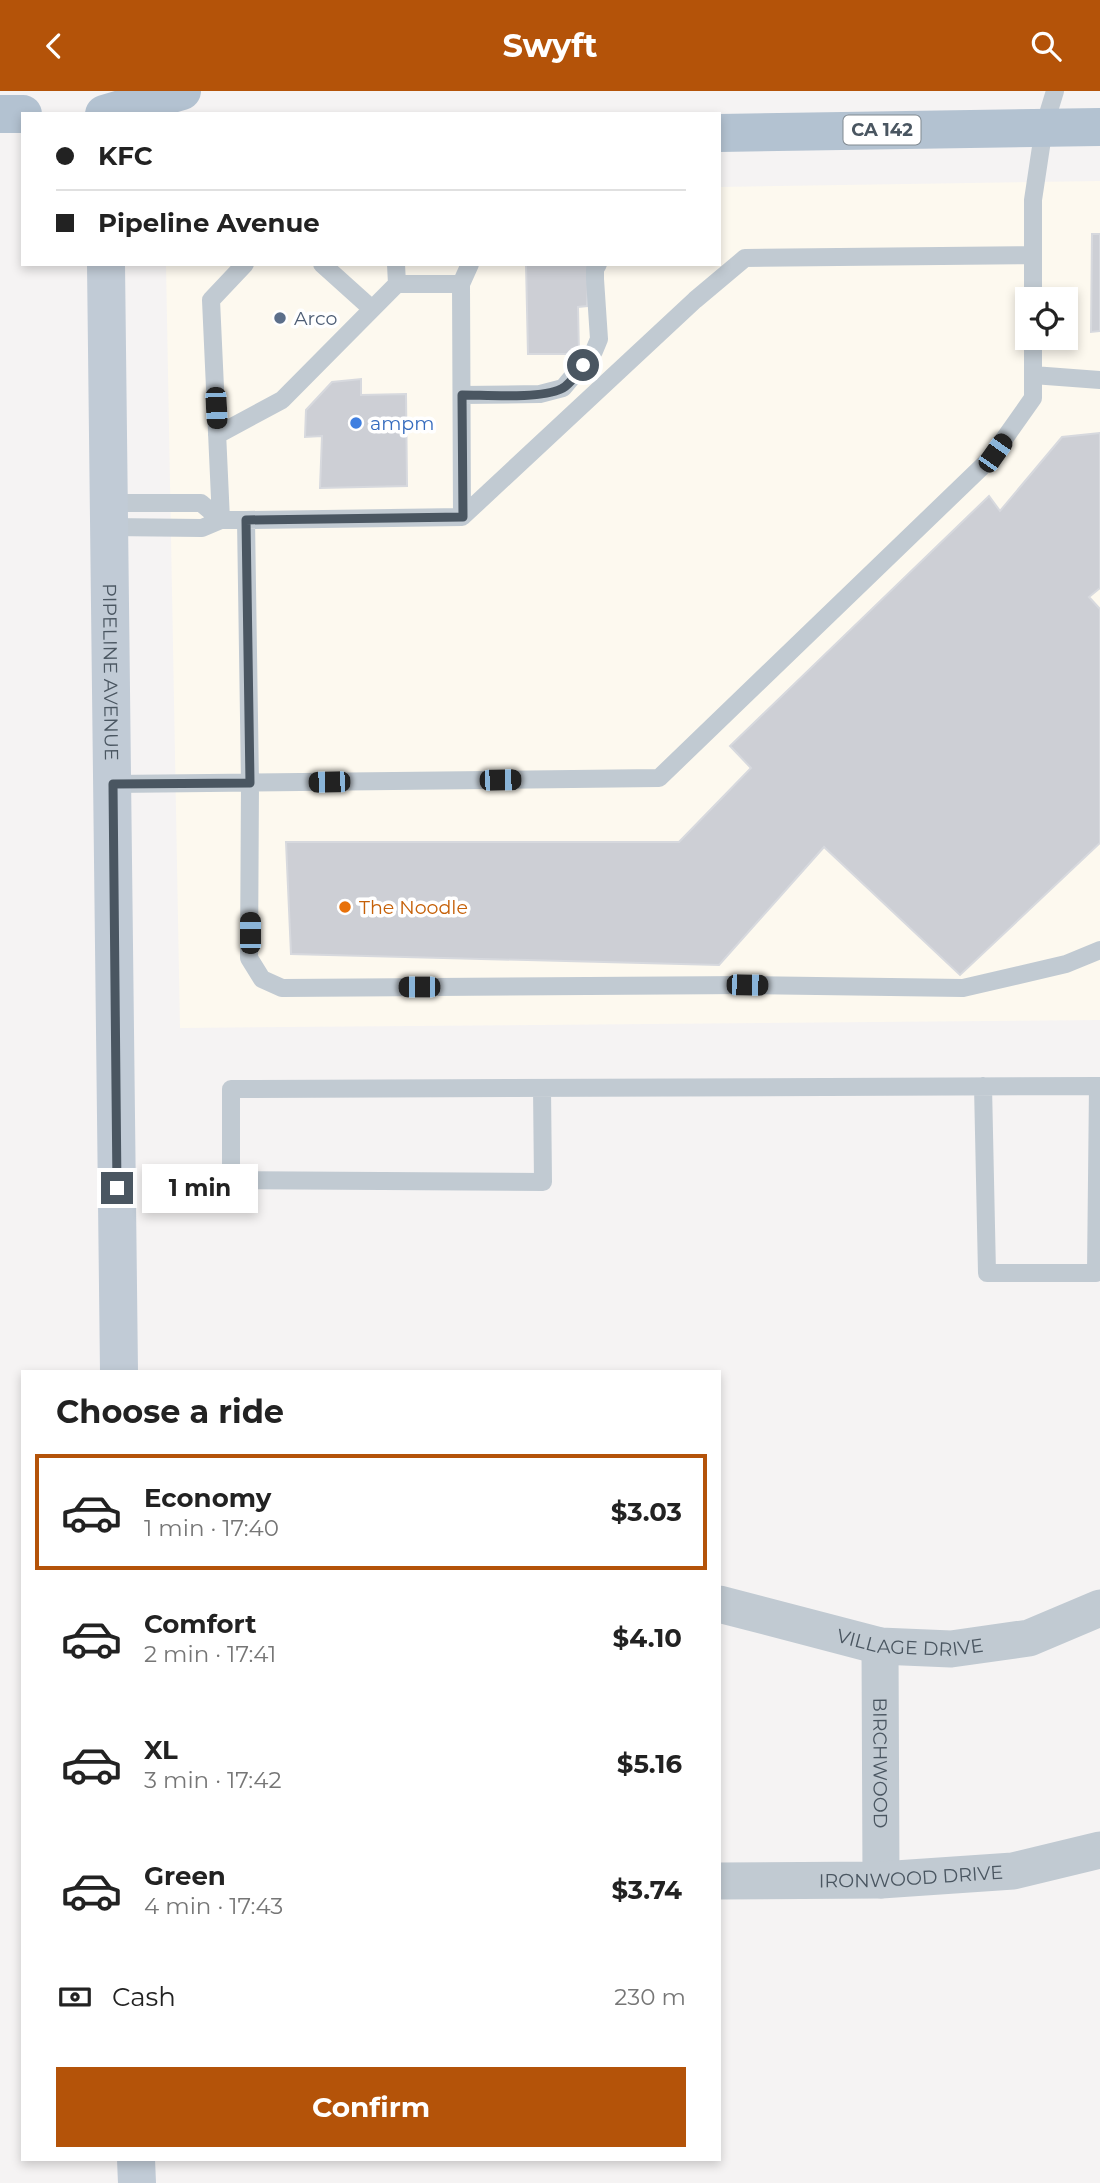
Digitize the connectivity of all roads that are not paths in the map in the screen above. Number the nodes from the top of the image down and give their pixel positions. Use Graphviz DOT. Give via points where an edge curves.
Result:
graph roads {
  1 [pos="98,91"];
  2 [pos="107,91"];
  3 [pos="182,91"];
  4 [pos="1055,91"];
  5 [pos="103,112"];
  6 [pos="104,112"];
  7 [pos="111,112"];
  8 [pos="0,114"];
  9 [pos="21,114"];
  10 [pos="1044,127"];
  11 [pos="1100,127"];
  12 [pos="721,133"];
  13 [pos="1033,255"];
  14 [pos="106,266"];
  15 [pos="243,266"];
  16 [pos="325,266"];
  17 [pos="397,266"];
  18 [pos="469,266"];
  19 [pos="597,266"];
  20 [pos="397,284"];
  21 [pos="461,284"];
  22 [pos="1033,287"];
  23 [pos="372,309"];
  24 [pos="1033,350"];
  25 [pos="1033,375"];
  26 [pos="1100,380"];
  27 [pos="462,395"];
  28 [pos="218,435"];
  29 [pos="110,515"];
  30 [pos="463,517"];
  31 [pos="221,520"];
  32 [pos="246,520"];
  33 [pos="250,783"];
  34 [pos="113,784"];
  35 [pos="1100,950"];
  36 [pos="984,1086"];
  37 [pos="1099,1086"];
  38 [pos="542,1088"];
  39 [pos="119,1370"];
  40 [pos="721,1605"];
  41 [pos="1100,1608"];
  42 [pos="880,1646"];
  43 [pos="1100,1850"];
  44 [pos="881,1880"];
  45 [pos="721,1881"];
  46 [pos="136,2161"];
  47 [pos="137,2183"];
  1 -- 5 [label="main road"];
  2 -- 6 [label="main road"];
  3 -- 7 [label="main road"];
  4 -- 10 [label="lane"];
  8 -- 9 [label="main road"];
  10 -- 11 [label="main road, CA 142"];
  10 -- 12 [label="main road, CA 142"];
  10 -- 13 [label="lane" via="1033,200"];
  13 -- 22 [label="lane"];
  13 -- 30 [label="lane" via="746,258"];
  14 -- 29 [label="main road, PIPELINE AVENUE"];
  15 -- 28 [label="lane" via="211,300"];
  16 -- 23 [label="lane"];
  17 -- 20 [label="lane"];
  18 -- 21 [label="lane"];
  19 -- 27 [label="lane" via="599,339 563,389 540,394"];
  20 -- 21 [label="lane"];
  20 -- 23 [label="lane"];
  21 -- 27 [label="lane"];
  23 -- 28 [label="lane" via="282,400"];
  24 -- 25 [label="lane"];
  25 -- 26 [label="lane"];
  25 -- 33 [label="lane" via="1033,398 990,459 659,778"];
  27 -- 30 [label="lane"];
  28 -- 31 [label="lane"];
  29 -- 31 [label="lane" via="202,528"];
  29 -- 31 [label="lane" via="201,503"];
  29 -- 34 [label="main road, PIPELINE AVENUE"];
  30 -- 32 [label="lane"];
  31 -- 32 [label="lane"];
  32 -- 33 [label="lane"];
  33 -- 34 [label="lane"];
  33 -- 35 [label="lane" via="249,958 262,978 282,988 963,988 1066,964"];
  34 -- 39 [label="main road, PIPELINE AVENUE"];
  36 -- 37 [label="lane"];
  36 -- 37 [label="lane" via="988,1273 1096,1273"];
  36 -- 38 [label="lane"];
  38 -- 38 [label="lane" via="231,1089 231,1180 543,1182"];
  40 -- 42 [label="street, VILLAGE DRIVE"];
  41 -- 42 [label="street, VILLAGE DRIVE" via="1029,1638 951,1649"];
  42 -- 44 [label="street, BIRCHWOOD"];
  43 -- 44 [label="street, IRONWOOD DRIVE" via="1013,1871"];
  44 -- 45 [label="street, IRONWOOD DRIVE"];
  46 -- 47 [label="main road"];
}
